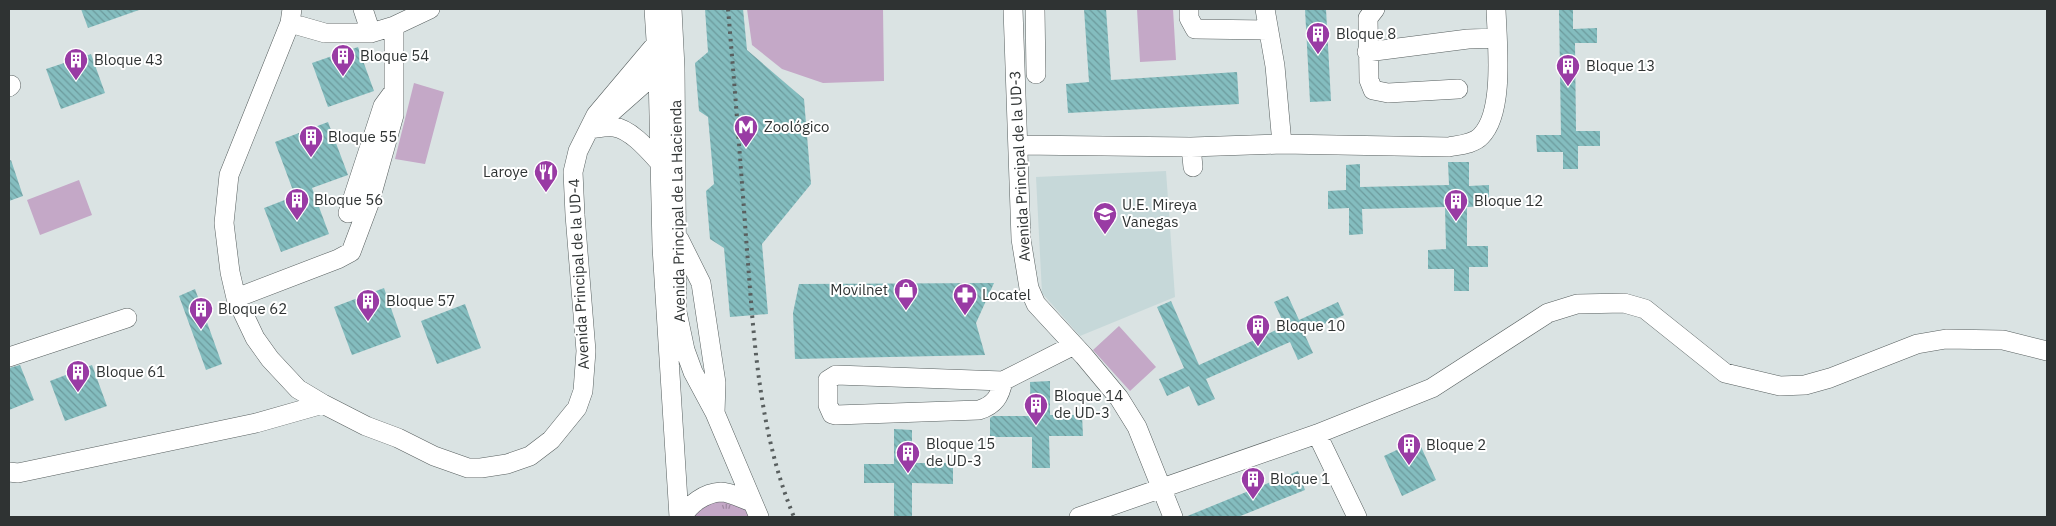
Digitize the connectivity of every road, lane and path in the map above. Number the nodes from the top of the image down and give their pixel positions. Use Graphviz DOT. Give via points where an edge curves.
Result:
graph roads {
  1 [pos="363,9"];
  2 [pos="430,9"];
  3 [pos="654,9"];
  4 [pos="672,9"];
  5 [pos="681,9"];
  6 [pos="1189,9"];
  7 [pos="1265,9"];
  8 [pos="1375,9"];
  9 [pos="1496,9"];
  10 [pos="291,16"];
  11 [pos="1014,16"];
  12 [pos="1035,16"];
  13 [pos="399,18"];
  14 [pos="1268,30"];
  15 [pos="371,33"];
  16 [pos="1497,38"];
  17 [pos="674,41"];
  18 [pos="655,45"];
  19 [pos="1367,52"];
  20 [pos="666,69"];
  21 [pos="1036,74"];
  22 [pos="1458,89"];
  23 [pos="394,90"];
  24 [pos="589,129"];
  25 [pos="1282,144"];
  26 [pos="1018,145"];
  27 [pos="1191,147"];
  28 [pos="661,164"];
  29 [pos="1193,167"];
  30 [pos="348,213"];
  31 [pos="676,233"];
  32 [pos="236,298"];
  33 [pos="127,318"];
  34 [pos="1074,345"];
  35 [pos="2047,352"];
  36 [pos="9,357"];
  37 [pos="970,381"];
  38 [pos="1004,381"];
  39 [pos="323,404"];
  40 [pos="963,410"];
  41 [pos="715,413"];
  42 [pos="1317,434"];
  43 [pos="9,472"];
  44 [pos="1162,488"];
  45 [pos="755,510"];
  46 [pos="680,517"];
  47 [pos="1079,517"];
  48 [pos="1173,517"];
  49 [pos="1357,517"];
  1 -- 15 [label="street"];
  2 -- 13 [label="street"];
  3 -- 18 [label="street, Avenida Principal de La Hacienda"];
  4 -- 17 [label="street, Avenida Principal de La Hacienda"];
  5 -- 17 [label="street"];
  6 -- 14 [label="street" via="1195,29"];
  7 -- 14 [label="street"];
  8 -- 19 [label="street" via="1368,18"];
  9 -- 16 [label="street"];
  10 -- 15 [label="street" via="325,33"];
  10 -- 32 [label="street, Avenida Principal de la UD-4" via="229,175 224,223"];
  11 -- 12 [label="street"];
  11 -- 26 [label="street, Avenida Principal de la UD-3"];
  12 -- 21 [label="street"];
  13 -- 15 [label="street"];
  13 -- 23 [label="street"];
  14 -- 25 [label="street" via="1275,66"];
  16 -- 19 [label="street"];
  16 -- 25 [label="street" via="1497,103 1491,123 1480,138 1449,147"];
  17 -- 18 [label="street"];
  17 -- 20 [label="street, Avenida Principal de La Hacienda"];
  18 -- 20 [label="street, Avenida Principal de La Hacienda"];
  18 -- 24 [label="street, Avenida Principal de la UD-4" via="596,115"];
  19 -- 22 [label="street" via="1373,90 1388,93"];
  20 -- 24 [label="street, Avenida Principal de la UD-4"];
  20 -- 28 [label="street, Avenida Principal de La Hacienda"];
  20 -- 31 [label="street, Avenida Principal de La Hacienda"];
  23 -- 30 [label="street" via="383,106"];
  23 -- 32 [label="street" via="394,115 369,204 351,252"];
  24 -- 28 [label="street" via="615,127 625,130"];
  24 -- 39 [label="street, Avenida Principal de la UD-4" via="573,172 586,351 584,384 577,408 551,440 522,459 468,468 434,456"];
  25 -- 27 [label="street"];
  26 -- 27 [label="street"];
  26 -- 34 [label="street, Avenida Principal de la UD-3" via="1021,239 1029,288 1036,304"];
  27 -- 29 [label="street"];
  28 -- 46 [label="street, Avenida Principal de La Hacienda" via="662,247"];
  31 -- 41 [label="street" via="701,283 716,382"];
  31 -- 41 [label="street, Avenida Principal de La Hacienda" via="678,312 684,350"];
  32 -- 39 [label="street, Avenida Principal de la UD-4" via="255,338 270,360 298,389"];
  33 -- 36 [label="street"];
  34 -- 38 [label="street"];
  34 -- 44 [label="street, Avenida Principal de la UD-3" via="1119,398 1137,427"];
  35 -- 42 [label="street" via="2003,340 1946,339 1917,344 1830,378 1805,385 1780,386 1725,373 1645,309 1624,303 1578,304 1548,313 1432,388"];
  37 -- 38 [label="street"];
  37 -- 40 [label="street"];
  37 -- 40 [label="street" via="836,375 828,380 829,410 836,416"];
  38 -- 40 [label="street" via="1001,392 990,407"];
  39 -- 43 [label="street" via="256,423 18,473"];
  41 -- 45 [label="street, Avenida Principal de La Hacienda"];
  42 -- 44 [label="street"];
  42 -- 49 [label="street"];
  44 -- 47 [label="street"];
  44 -- 48 [label="street, Avenida Principal de la UD-3"];
  45 -- 46 [label="street" via="722,492 702,498"];
}
